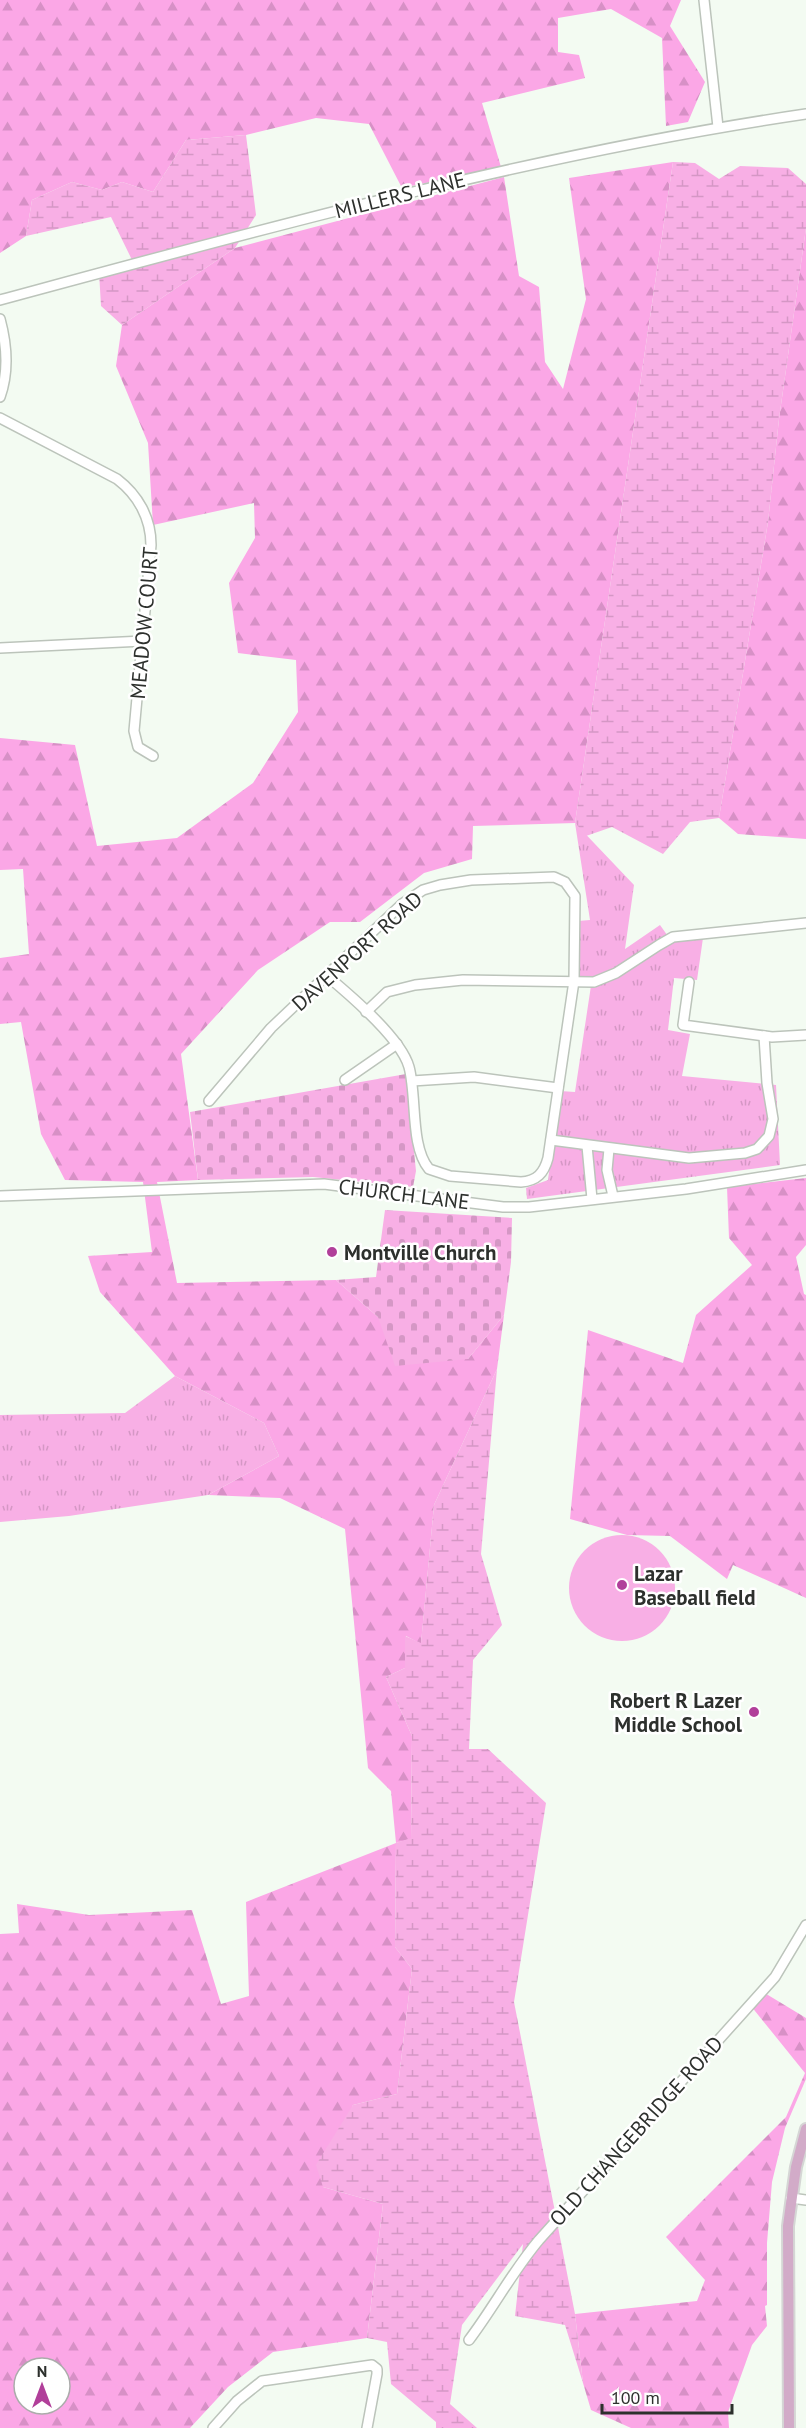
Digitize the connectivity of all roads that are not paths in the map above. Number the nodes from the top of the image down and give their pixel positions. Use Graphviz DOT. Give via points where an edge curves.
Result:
graph roads {
  1 [pos="704,0"];
  2 [pos="806,114"];
  3 [pos="718,127"];
  4 [pos="0,300"];
  5 [pos="0,319"];
  6 [pos="0,397"];
  7 [pos="0,418"];
  8 [pos="143,640"];
  9 [pos="0,648"];
  10 [pos="153,756"];
  11 [pos="806,923"];
  12 [pos="327,975"];
  13 [pos="574,981"];
  14 [pos="688,982"];
  15 [pos="366,1012"];
  16 [pos="806,1035"];
  17 [pos="764,1036"];
  18 [pos="397,1044"];
  19 [pos="345,1080"];
  20 [pos="412,1081"];
  21 [pos="558,1088"];
  22 [pos="209,1101"];
  23 [pos="551,1140"];
  24 [pos="587,1146"];
  25 [pos="609,1149"];
  26 [pos="806,1170"];
  27 [pos="0,1196"];
  28 [pos="613,1196"];
  29 [pos="592,1199"];
  30 [pos="806,1925"];
  31 [pos="806,2129"];
  32 [pos="791,2198"];
  33 [pos="806,2200"];
  34 [pos="469,2340"];
  35 [pos="213,2428"];
  36 [pos="367,2428"];
  37 [pos="789,2428"];
  1 -- 3 [label="street"];
  2 -- 3 [label="street, MILLERS LANE"];
  3 -- 4 [label="street, MILLERS LANE" via="416,191"];
  5 -- 6 [label="street" via="7,363"];
  7 -- 8 [label="street, MEADOW COURT" via="117,479 138,500 151,539"];
  8 -- 9 [label="street"];
  8 -- 10 [label="street, MEADOW COURT" via="134,739 138,747"];
  11 -- 13 [label="street" via="674,937 605,978"];
  12 -- 13 [label="street, DAVENPORT ROAD" via="402,904 423,890 471,880 545,877 560,878 575,896"];
  12 -- 15 [label="street"];
  12 -- 22 [label="street, DAVENPORT ROAD" via="271,1028"];
  13 -- 15 [label="street" via="463,980 415,985 387,992"];
  13 -- 21 [label="street, DAVENPORT ROAD"];
  14 -- 17 [label="street" via="683,1025"];
  15 -- 18 [label="street"];
  16 -- 17 [label="street"];
  17 -- 25 [label="street" via="766,1083 773,1119 771,1131 761,1146 745,1153 689,1158"];
  18 -- 19 [label="street"];
  18 -- 20 [label="street" via="405,1055"];
  20 -- 21 [label="street" via="474,1077"];
  20 -- 23 [label="street, DAVENPORT ROAD" via="421,1154 429,1169 450,1176 528,1181 540,1175 546,1165"];
  21 -- 23 [label="street, DAVENPORT ROAD"];
  23 -- 24 [label="street"];
  24 -- 25 [label="street"];
  24 -- 29 [label="street"];
  25 -- 28 [label="street" via="607,1170"];
  26 -- 28 [label="street, CHURCH LANE"];
  27 -- 29 [label="street, CHURCH LANE" via="295,1184 502,1207"];
  28 -- 29 [label="street, CHURCH LANE"];
  30 -- 34 [label="street, OLD CHANGEBRIDGE ROAD" via="775,1977 516,2268"];
  31 -- 32 [label="main road"];
  32 -- 33 [label="street"];
  32 -- 37 [label="main road" via="787,2268"];
  35 -- 36 [label="street" via="262,2380 372,2365 377,2374"];
}
